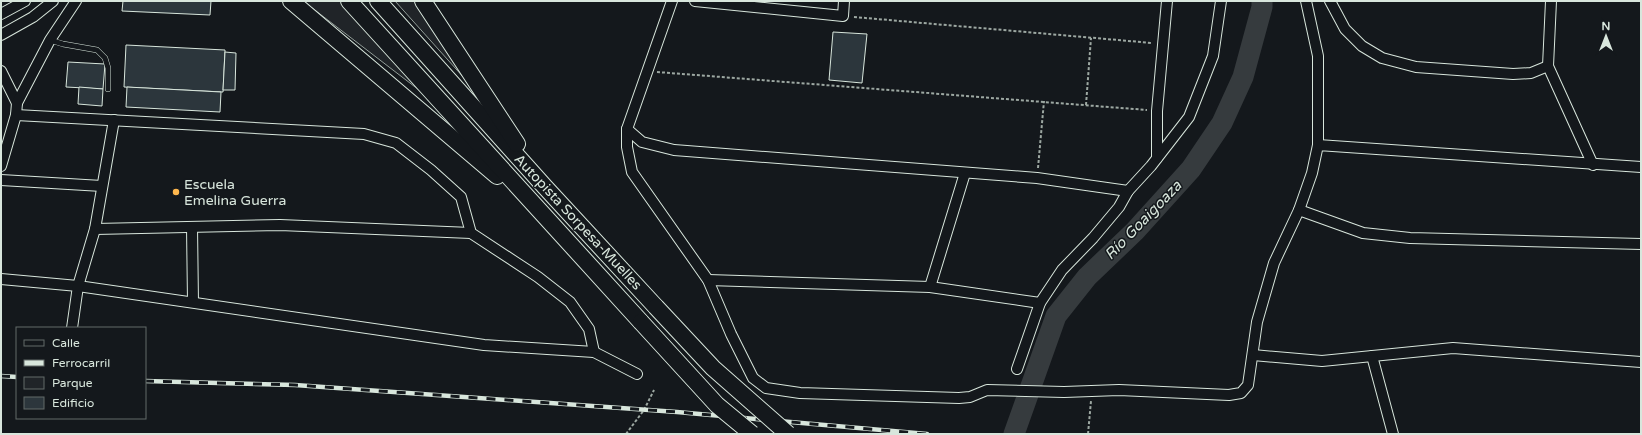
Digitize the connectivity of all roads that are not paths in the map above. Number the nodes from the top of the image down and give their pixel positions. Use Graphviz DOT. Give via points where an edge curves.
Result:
graph roads {
  1 [pos="25,1"];
  2 [pos="53,1"];
  3 [pos="76,1"];
  4 [pos="291,1"];
  5 [pos="349,1"];
  6 [pos="378,1"];
  7 [pos="423,1"];
  8 [pos="672,1"];
  9 [pos="695,1"];
  10 [pos="844,1"];
  11 [pos="1167,1"];
  12 [pos="1221,1"];
  13 [pos="1306,1"];
  14 [pos="1330,1"];
  15 [pos="1551,1"];
  16 [pos="1,14"];
  17 [pos="1,35"];
  18 [pos="50,40"];
  19 [pos="1548,66"];
  20 [pos="1,71"];
  21 [pos="108,89"];
  22 [pos="17,103"];
  23 [pos="16,116"];
  24 [pos="114,120"];
  25 [pos="627,130"];
  26 [pos="1318,145"];
  27 [pos="1157,158"];
  28 [pos="1593,165"];
  29 [pos="1,166"];
  30 [pos="1641,167"];
  31 [pos="965,173"];
  32 [pos="1,180"];
  33 [pos="102,186"];
  34 [pos="545,187"];
  35 [pos="1128,191"];
  36 [pos="1299,210"];
  37 [pos="192,227"];
  38 [pos="556,227"];
  39 [pos="95,229"];
  40 [pos="471,233"];
  41 [pos="1641,244"];
  42 [pos="1,279"];
  43 [pos="708,280"];
  44 [pos="78,286"];
  45 [pos="930,287"];
  46 [pos="193,302"];
  47 [pos="1040,303"];
  48 [pos="72,327"];
  49 [pos="594,352"];
  50 [pos="1253,356"];
  51 [pos="1372,356"];
  52 [pos="1641,362"];
  53 [pos="1017,369"];
  54 [pos="636,374"];
  55 [pos="752,434"];
  56 [pos="788,434"];
  57 [pos="1393,434"];
  1 -- 16 [label="street"];
  2 -- 17 [label="street"];
  3 -- 18 [label="street"];
  4 -- 38 [label="main road"];
  5 -- 38 [label="main road, Autopista Sorpesa-Muelles"];
  6 -- 34 [label="main road, Autopista Sorpesa-Muelles"];
  7 -- 34 [label="main road"];
  8 -- 25 [label="street"];
  9 -- 10 [label="street" via="843,16"];
  11 -- 27 [label="street" via="1157,111"];
  12 -- 27 [label="street" via="1213,56 1189,117"];
  13 -- 26 [label="street" via="1318,56"];
  14 -- 19 [label="street" via="1345,29 1362,46 1382,58 1416,67 1513,74 1531,72"];
  15 -- 19 [label="street"];
  18 -- 21 [label="lane" via="97,50 105,58 108,68"];
  18 -- 22 [label="street"];
  19 -- 28 [label="street"];
  20 -- 22 [label="street"];
  22 -- 23 [label="street"];
  23 -- 24 [label="street"];
  23 -- 29 [label="street"];
  24 -- 33 [label="street"];
  24 -- 40 [label="street" via="364,134 396,143 461,197"];
  25 -- 31 [label="street" via="642,142 674,150"];
  25 -- 43 [label="street" via="627,147 632,172"];
  26 -- 28 [label="street"];
  26 -- 36 [label="street" via="1312,173"];
  27 -- 35 [label="street"];
  28 -- 30 [label="street"];
  31 -- 35 [label="street" via="1038,178"];
  31 -- 45 [label="street"];
  32 -- 33 [label="street"];
  33 -- 39 [label="street"];
  34 -- 56 [label="main road, Autopista Sorpesa-Muelles, bridge" via="713,368"];
  35 -- 47 [label="street" via="1119,207 1062,270"];
  36 -- 41 [label="street" via="1363,233 1410,238"];
  36 -- 50 [label="street" via="1274,263 1257,322"];
  37 -- 39 [label="street"];
  37 -- 40 [label="street" via="280,225"];
  37 -- 46 [label="street"];
  38 -- 55 [label="main road, Autopista Sorpesa-Muelles, bridge" via="717,405"];
  39 -- 44 [label="street"];
  40 -- 49 [label="street" via="570,302 589,329"];
  42 -- 44 [label="street"];
  43 -- 45 [label="street"];
  43 -- 50 [label="street" via="753,378 766,388 800,393 960,398 987,390 1119,390 1229,395 1241,393 1248,385"];
  44 -- 46 [label="street"];
  44 -- 48 [label="street"];
  45 -- 47 [label="street"];
  46 -- 49 [label="street" via="484,345"];
  47 -- 53 [label="street"];
  49 -- 54 [label="street"];
  50 -- 51 [label="street" via="1322,361"];
  51 -- 52 [label="street" via="1453,348"];
  51 -- 57 [label="street"];
}
